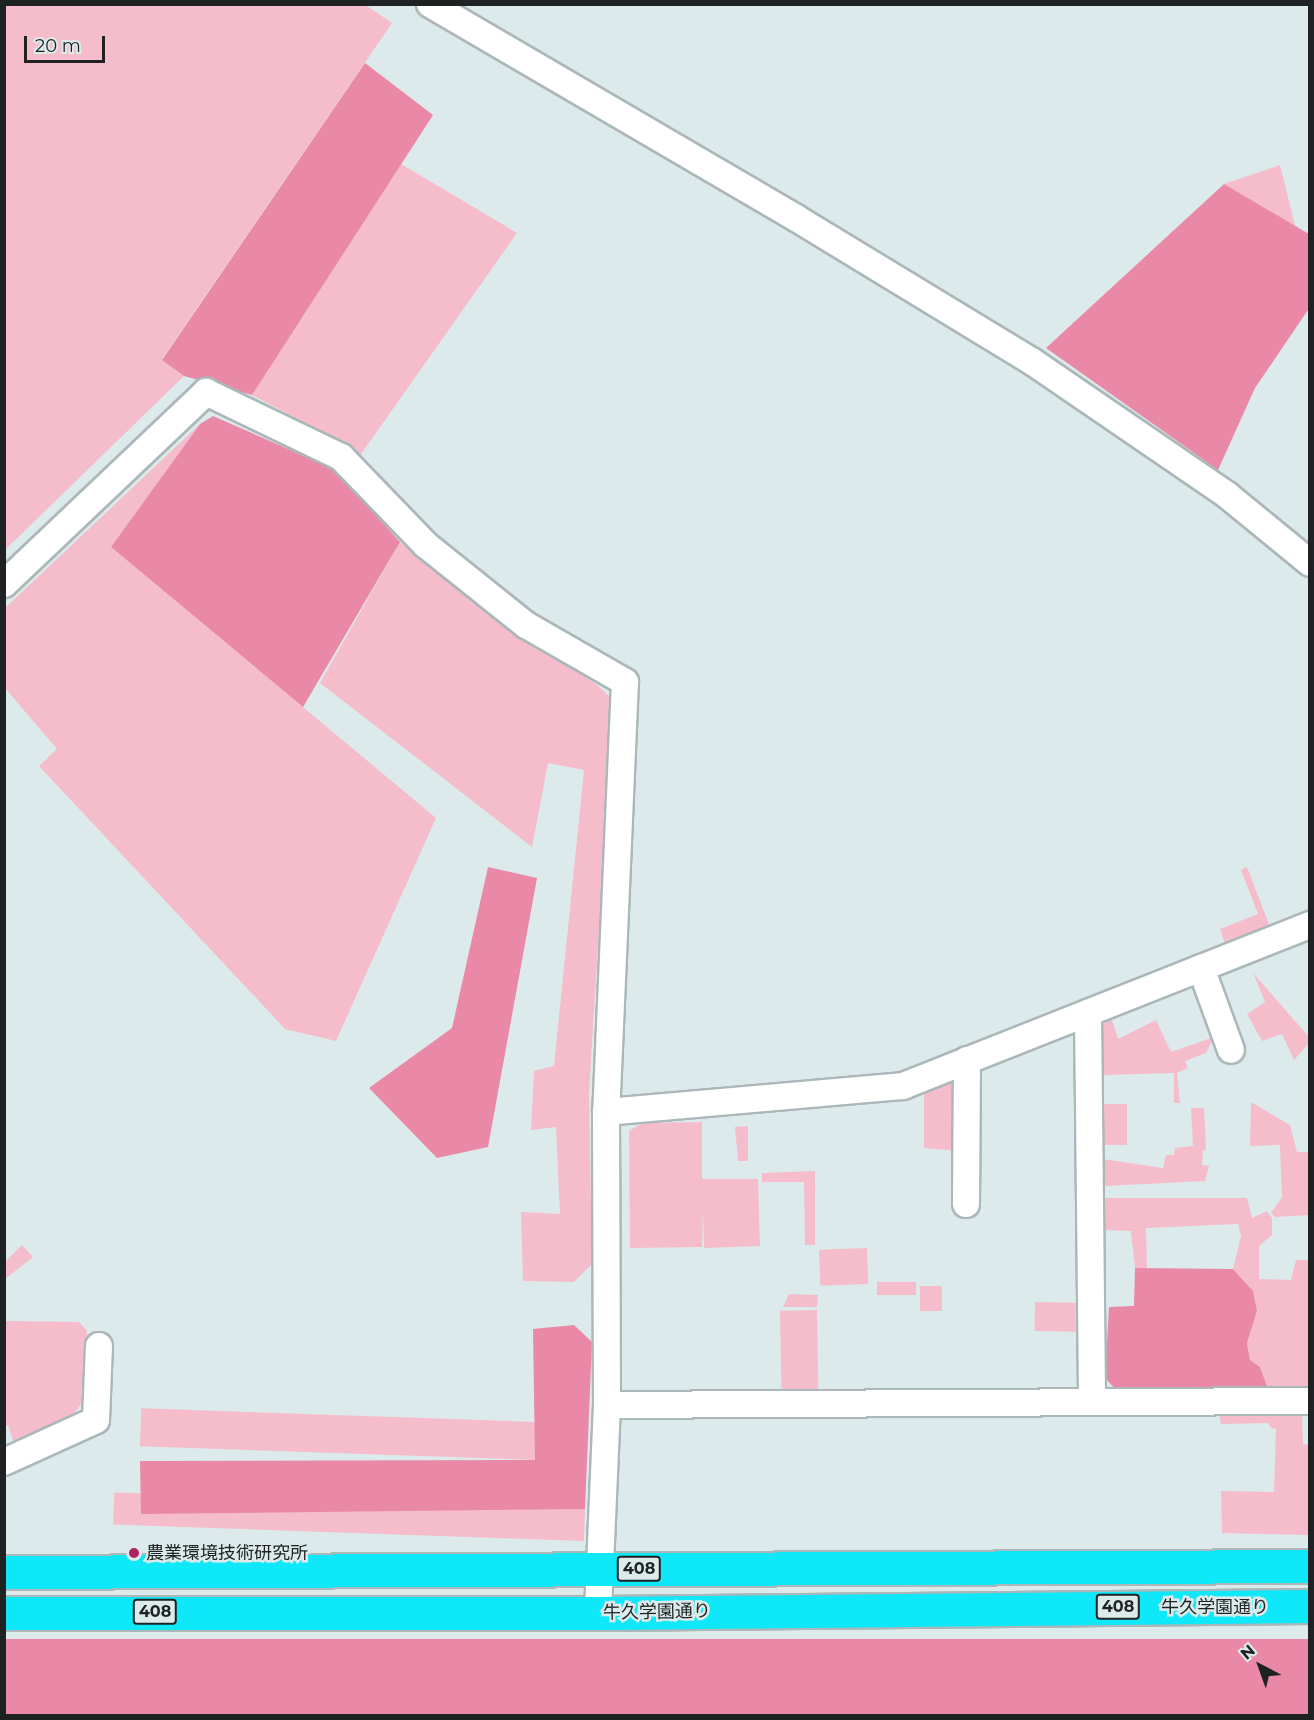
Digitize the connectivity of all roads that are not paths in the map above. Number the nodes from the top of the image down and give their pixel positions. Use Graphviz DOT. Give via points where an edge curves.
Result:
graph roads {
  1 [pos="430,4"];
  2 [pos="1310,564"];
  3 [pos="4,584"];
  4 [pos="1310,925"];
  5 [pos="1201,968"];
  6 [pos="1088,1013"];
  7 [pos="1232,1050"];
  8 [pos="968,1060"];
  9 [pos="606,1112"];
  10 [pos="966,1204"];
  11 [pos="99,1346"];
  12 [pos="1310,1401"];
  13 [pos="1092,1402"];
  14 [pos="607,1405"];
  15 [pos="4,1462"];
  16 [pos="1310,1566"];
  17 [pos="600,1569"];
  18 [pos="4,1572"];
  19 [pos="1310,1606"];
  20 [pos="4,1613"];
  21 [pos="598,1613"];
  1 -- 2 [label="street" via="1033,362 1227,495"];
  3 -- 9 [label="street" via="206,392 341,457 426,545 526,624 625,682"];
  4 -- 5 [label="street"];
  5 -- 6 [label="street"];
  5 -- 7 [label="street"];
  6 -- 8 [label="street"];
  6 -- 13 [label="street"];
  8 -- 9 [label="street" via="903,1086"];
  8 -- 10 [label="street"];
  9 -- 14 [label="street"];
  11 -- 15 [label="street" via="96,1420"];
  12 -- 13 [label="street"];
  13 -- 14 [label="street"];
  14 -- 17 [label="street"];
  16 -- 17 [label="highway, 408"];
  17 -- 18 [label="highway, 408"];
  17 -- 21 [label="street"];
  19 -- 21 [label="highway, 牛久学園通り / 408"];
  20 -- 21 [label="highway, 牛久学園通り / 408"];
}
